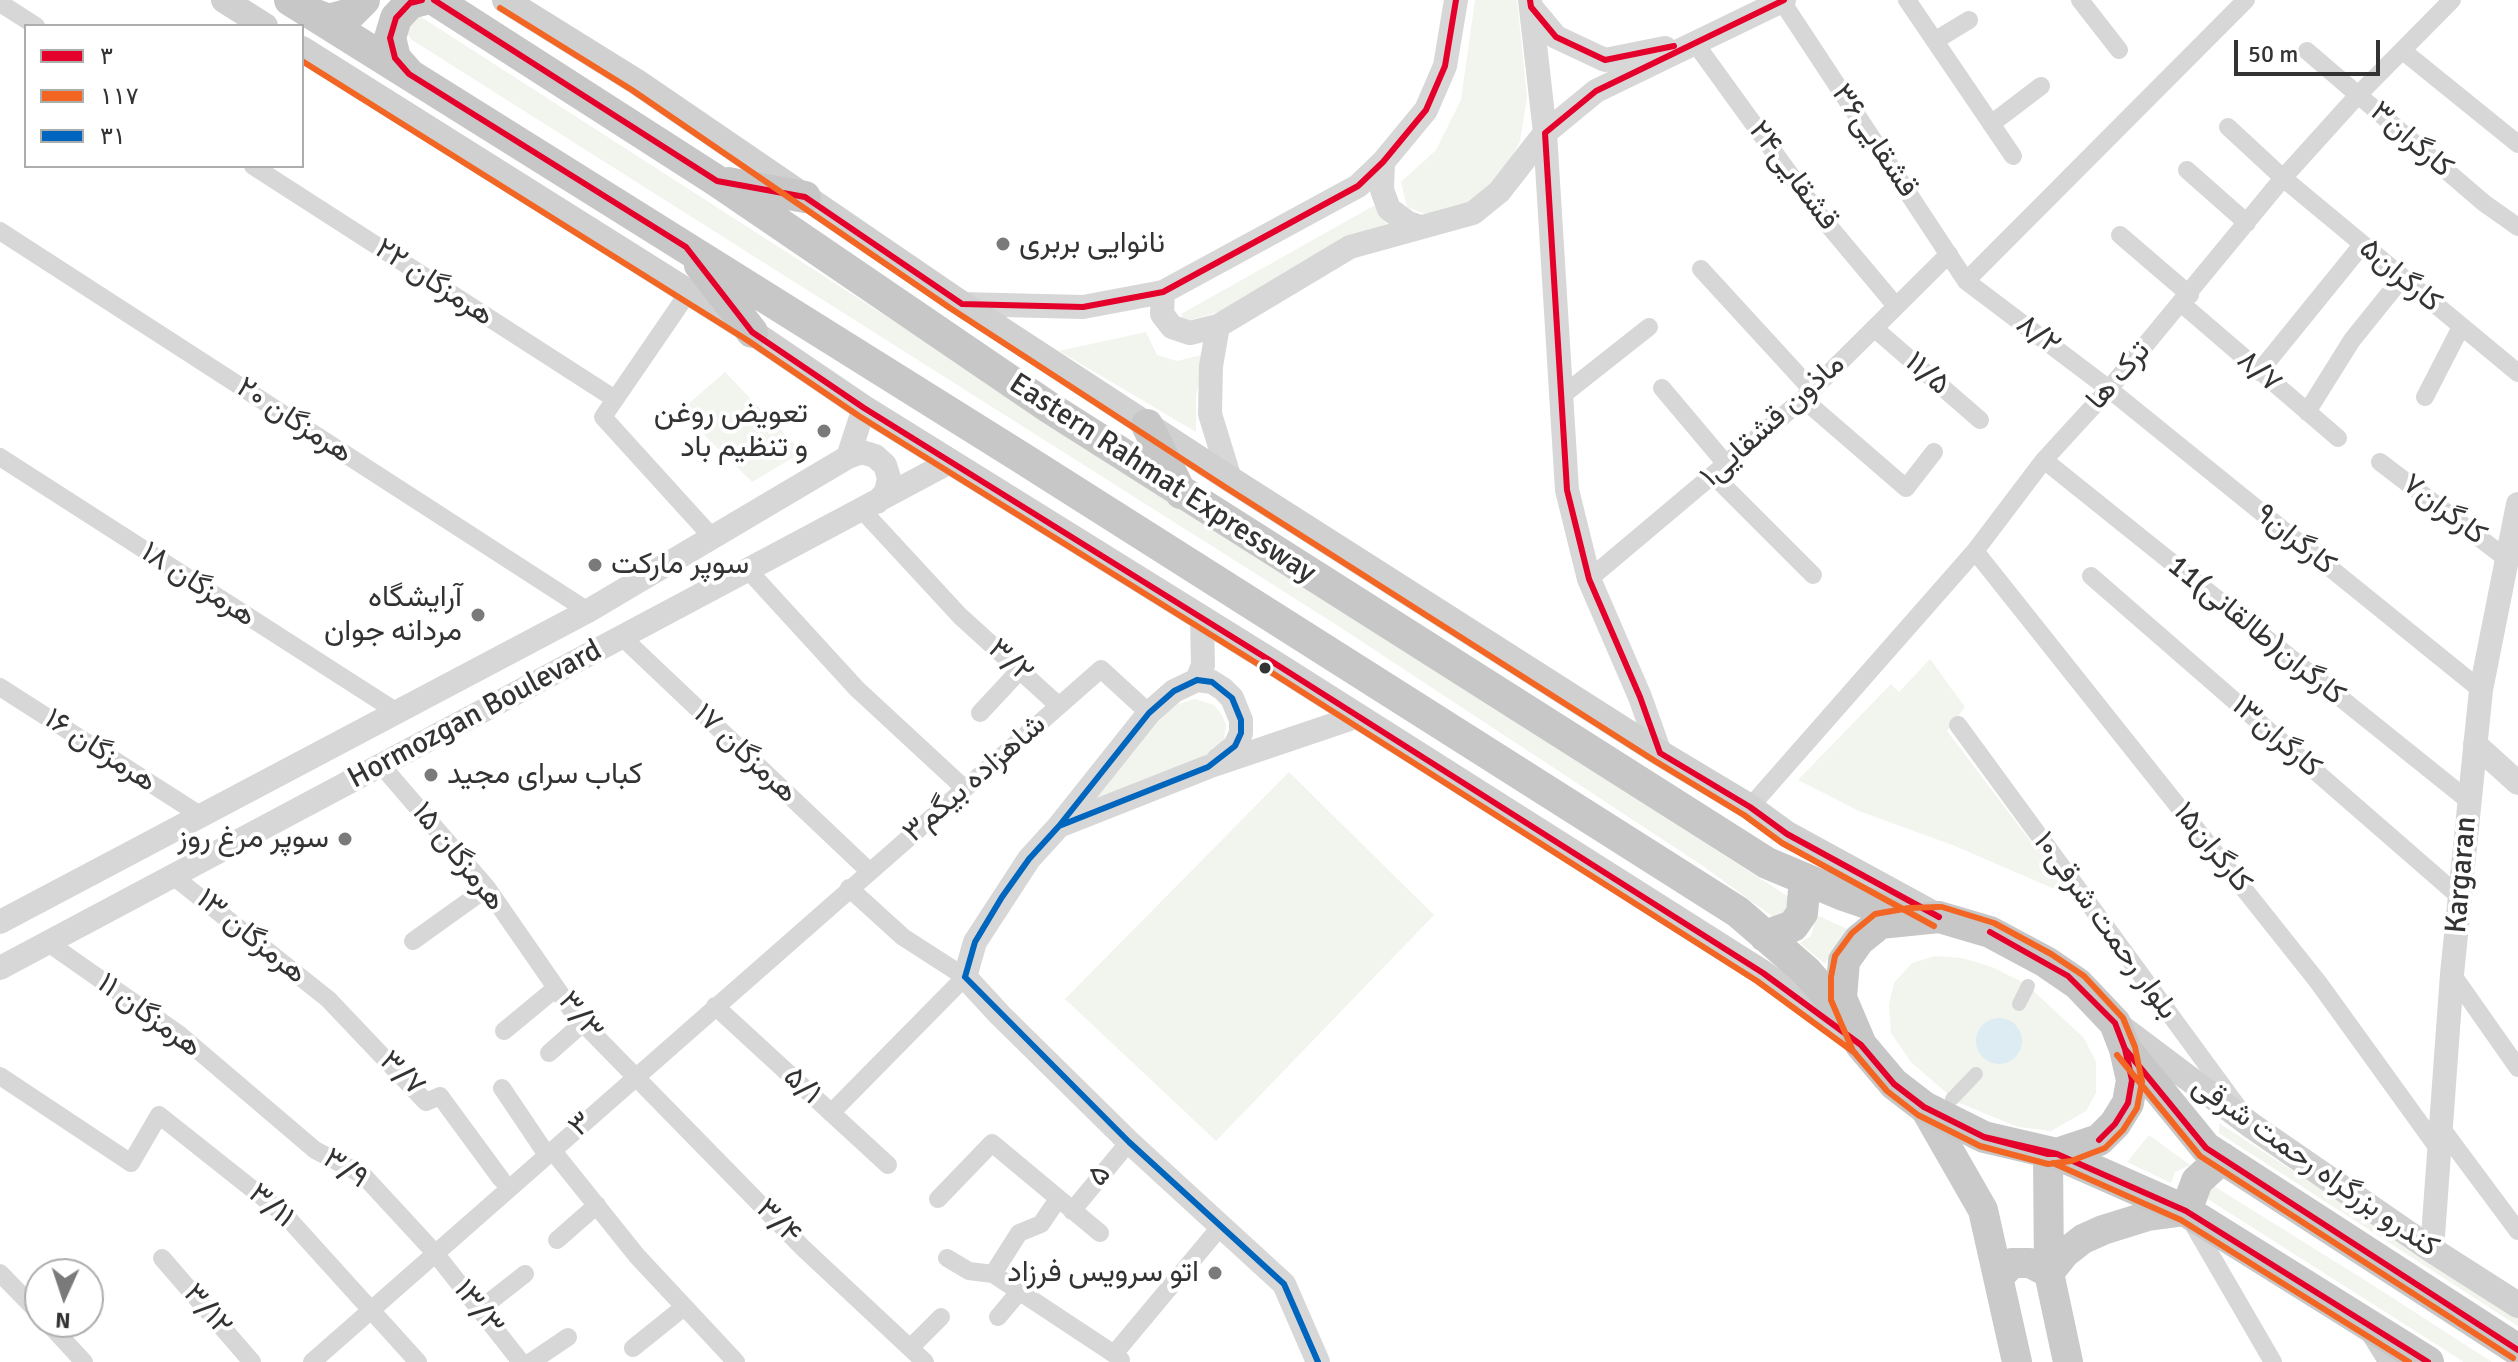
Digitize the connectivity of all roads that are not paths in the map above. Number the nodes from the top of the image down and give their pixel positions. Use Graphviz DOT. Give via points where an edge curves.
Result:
graph roads {
  1 [pos="224,0"];
  2 [pos="364,0"];
  3 [pos="505,0"];
  4 [pos="1456,0"];
  5 [pos="1782,0"];
  6 [pos="1907,0"];
  7 [pos="2080,0"];
  8 [pos="2246,0"];
  9 [pos="2452,0"];
  10 [pos="435,2"];
  11 [pos="0,3"];
  12 [pos="1531,4"];
  13 [pos="300,6"];
  14 [pos="1969,20"];
  15 [pos="33,24"];
  16 [pos="262,24"];
  17 [pos="1936,40"];
  18 [pos="1695,43"];
  19 [pos="304,50"];
  20 [pos="2119,50"];
  21 [pos="2307,51"];
  22 [pos="2403,51"];
  23 [pos="409,74"];
  24 [pos="2041,86"];
  25 [pos="2358,95"];
  26 [pos="1991,124"];
  27 [pos="2228,127"];
  28 [pos="1545,133"];
  29 [pos="2518,144"];
  30 [pos="2013,156"];
  31 [pos="1383,162"];
  32 [pos="256,168"];
  33 [pos="2187,170"];
  34 [pos="2283,178"];
  35 [pos="717,181"];
  36 [pos="805,197"];
  37 [pos="2247,223"];
  38 [pos="1420,227"];
  39 [pos="2518,227"];
  40 [pos="0,231"];
  41 [pos="2120,235"];
  42 [pos="2362,245"];
  43 [pos="686,247"];
  44 [pos="1949,254"];
  45 [pos="1701,269"];
  46 [pos="2402,278"];
  47 [pos="1966,281"];
  48 [pos="1163,292"];
  49 [pos="688,293"];
  50 [pos="2186,299"];
  51 [pos="962,304"];
  52 [pos="1896,306"];
  53 [pos="1218,326"];
  54 [pos="1649,327"];
  55 [pos="2461,327"];
  56 [pos="1874,328"];
  57 [pos="752,332"];
  58 [pos="2259,372"];
  59 [pos="2518,373"];
  60 [pos="1662,388"];
  61 [pos="2109,389"];
  62 [pos="1807,394"];
  63 [pos="2425,397"];
  64 [pos="1559,398"];
  65 [pos="615,399"];
  66 [pos="864,408"];
  67 [pos="2307,412"];
  68 [pos="1980,420"];
  69 [pos="1147,425"];
  70 [pos="2338,438"];
  71 [pos="1934,452"];
  72 [pos="0,457"];
  73 [pos="848,457"];
  74 [pos="2044,460"];
  75 [pos="950,462"];
  76 [pos="2380,462"];
  77 [pos="1720,469"];
  78 [pos="1230,479"];
  79 [pos="1181,493"];
  80 [pos="2518,504"];
  81 [pos="870,506"];
  82 [pos="712,537"];
  83 [pos="1975,551"];
  84 [pos="2507,559"];
  85 [pos="748,570"];
  86 [pos="1813,575"];
  87 [pos="2091,576"];
  88 [pos="1589,579"];
  89 [pos="588,611"];
  90 [pos="1202,620"];
  91 [pos="622,637"];
  92 [pos="1020,670"];
  93 [pos="1197,680"];
  94 [pos="0,687"];
  95 [pos="2481,690"];
  96 [pos="1059,706"];
  97 [pos="397,712"];
  98 [pos="980,713"];
  99 [pos="1149,713"];
  100 [pos="1356,717"];
  101 [pos="1958,725"];
  102 [pos="2475,744"];
  103 [pos="1660,753"];
  104 [pos="381,765"];
  105 [pos="1208,767"];
  106 [pos="2518,783"];
  107 [pos="964,788"];
  108 [pos="2469,801"];
  109 [pos="1750,807"];
  110 [pos="200,815"];
  111 [pos="1059,826"];
  112 [pos="869,871"];
  113 [pos="173,876"];
  114 [pos="1805,879"];
  115 [pos="487,888"];
  116 [pos="849,888"];
  117 [pos="2461,898"];
  118 [pos="2,918"];
  119 [pos="1925,918"];
  120 [pos="1765,936"];
  121 [pos="413,941"];
  122 [pos="47,942"];
  123 [pos="531,951"];
  124 [pos="0,968"];
  125 [pos="2452,974"];
  126 [pos="965,977"];
  127 [pos="2028,986"];
  128 [pos="556,988"];
  129 [pos="328,999"];
  130 [pos="2019,1004"];
  131 [pos="715,1006"];
  132 [pos="583,1023"];
  133 [pos="504,1031"];
  134 [pos="1856,1034"];
  135 [pos="2120,1036"];
  136 [pos="549,1053"];
  137 [pos="2518,1068"];
  138 [pos="1976,1074"];
  139 [pos="0,1076"];
  140 [pos="634,1077"];
  141 [pos="502,1088"];
  142 [pos="248,1093"];
  143 [pos="1938,1103"];
  144 [pos="831,1113"];
  145 [pos="2252,1126"];
  146 [pos="2441,1140"];
  147 [pos="1129,1142"];
  148 [pos="550,1152"];
  149 [pos="2052,1154"];
  150 [pos="2222,1158"];
  151 [pos="888,1165"];
  152 [pos="501,1179"];
  153 [pos="938,1199"];
  154 [pos="597,1205"];
  155 [pos="1065,1205"];
  156 [pos="2186,1211"];
  157 [pos="1221,1226"];
  158 [pos="2518,1231"];
  159 [pos="1100,1233"];
  160 [pos="557,1240"];
  161 [pos="2432,1250"];
  162 [pos="435,1253"];
  163 [pos="162,1258"];
  164 [pos="947,1258"];
  165 [pos="0,1273"];
  166 [pos="2049,1273"];
  167 [pos="525,1274"];
  168 [pos="993,1274"];
  169 [pos="1999,1277"];
  170 [pos="1019,1292"];
  171 [pos="24,1298"];
  172 [pos="2518,1305"];
  173 [pos="684,1307"];
  174 [pos="371,1310"];
  175 [pos="479,1310"];
  176 [pos="941,1317"];
  177 [pos="998,1317"];
  178 [pos="2369,1324"];
  179 [pos="568,1337"];
  180 [pos="59,1338"];
  181 [pos="633,1348"];
  182 [pos="910,1348"];
  183 [pos="2518,1350"];
  184 [pos="74,1358"];
  185 [pos="1119,1358"];
  186 [pos="728,1360"];
  187 [pos="252,1362"];
  188 [pos="312,1362"];
  189 [pos="418,1362"];
  190 [pos="521,1362"];
  191 [pos="531,1362"];
  192 [pos="925,1362"];
  193 [pos="1318,1362"];
  194 [pos="2017,1362"];
  195 [pos="2068,1362"];
  196 [pos="2273,1362"];
  197 [pos="2392,1362"];
  198 [pos="2428,1362"];
  1 -- 16 [label="main road"];
  2 -- 13 [label="highway" via="350,14 329,20"];
  3 -- 36 [label="main road"];
  4 -- 31 [label="street" via="1445,66 1426,110"];
  5 -- 18 [label="street"];
  5 -- 44 [label="street, قشقایی۳۶"];
  6 -- 17 [label="street"];
  7 -- 20 [label="street"];
  8 -- 47 [label="street"];
  9 -- 22 [label="street, ترک ها"];
  10 -- 23 [label="highway" via="410,3 396,18 390,38 395,58"];
  10 -- 35 [label="highway, Eastern Rahmat Expressway"];
  11 -- 15 [label="street"];
  12 -- 18 [label="street" via="1556,37 1605,60"];
  12 -- 28 [label="street"];
  13 -- 23 [label="highway"];
  14 -- 17 [label="street"];
  17 -- 26 [label="street"];
  18 -- 28 [label="street" via="1596,91"];
  18 -- 52 [label="street, قشقایی۲۴" via="1818,213"];
  19 -- 49 [label="main road"];
  21 -- 25 [label="street, کارگران۳"];
  22 -- 25 [label="street, ترک ها"];
  22 -- 29 [label="street"];
  23 -- 43 [label="highway, Eastern Rahmat Expressway"];
  24 -- 26 [label="street"];
  25 -- 34 [label="street, ترک ها"];
  25 -- 39 [label="street, کارگران۳"];
  26 -- 30 [label="street"];
  27 -- 34 [label="street, کارگران۵"];
  28 -- 38 [label="street" via="1499,192 1473,213"];
  28 -- 64 [label="street"];
  31 -- 38 [label="street" via="1382,190 1389,209"];
  31 -- 48 [label="street" via="1358,186"];
  32 -- 65 [label="street, هرمزگان ۲۲"];
  33 -- 37 [label="street"];
  34 -- 37 [label="street, ترک ها"];
  34 -- 42 [label="street, کارگران۵"];
  35 -- 36 [label="highway"];
  35 -- 79 [label="highway, Eastern Rahmat Expressway"];
  36 -- 51 [label="main road"];
  37 -- 50 [label="street, ترک ها"];
  38 -- 53 [label="street" via="1350,247"];
  40 -- 89 [label="street, هرمزگان ۲۰"];
  41 -- 50 [label="street, ۸/۷"];
  42 -- 46 [label="street, کارگران۵"];
  42 -- 58 [label="street"];
  43 -- 57 [label="highway"];
  43 -- 120 [label="highway, Eastern Rahmat Expressway" via="1725,904"];
  44 -- 47 [label="street, قشقایی۳۶"];
  44 -- 52 [label="street, ماذون قشقایی۱"];
  45 -- 62 [label="street"];
  46 -- 55 [label="street, کارگران۵"];
  46 -- 67 [label="street" via="2352,340"];
  47 -- 61 [label="street, ۸/۲"];
  48 -- 51 [label="street" via="1083,307"];
  48 -- 53 [label="street" via="1162,314 1172,327 1190,333"];
  49 -- 57 [label="main road"];
  49 -- 65 [label="street"];
  50 -- 58 [label="street, ۸/۷"];
  50 -- 61 [label="street, ترک ها"];
  51 -- 69 [label="main road"];
  52 -- 56 [label="street, ماذون قشقایی۱"];
  53 -- 78 [label="street" via="1210,414"];
  54 -- 64 [label="street"];
  55 -- 59 [label="street, کارگران۵"];
  55 -- 63 [label="street"];
  56 -- 62 [label="street, ماذون قشقایی۱"];
  56 -- 68 [label="street, ۱۱/۵"];
  57 -- 66 [label="main road"];
  58 -- 67 [label="street, ۸/۷"];
  60 -- 77 [label="street"];
  61 -- 74 [label="street, ترک ها"];
  61 -- 95 [label="street, کارگران۹"];
  62 -- 71 [label="street" via="1906,488"];
  62 -- 77 [label="street, ماذون قشقایی۱"];
  64 -- 88 [label="street" via="1567,490"];
  65 -- 82 [label="street" via="603,417"];
  66 -- 73 [label="street"];
  66 -- 75 [label="main road"];
  67 -- 70 [label="street, ۸/۷"];
  69 -- 78 [label="main road"];
  69 -- 79 [label="highway"];
  72 -- 97 [label="street, هرمزگان ۱۸"];
  73 -- 81 [label="street" via="862,452 885,465 886,492"];
  73 -- 82 [label="street, Hormozgan Boulevard"];
  74 -- 83 [label="street, ترک ها"];
  74 -- 108 [label="street, 11کارگران(طالقانی)"];
  75 -- 81 [label="street, Hormozgan Boulevard"];
  75 -- 90 [label="main road"];
  76 -- 84 [label="street, کارگران۷"];
  77 -- 86 [label="street"];
  77 -- 88 [label="street, ماذون قشقایی۱"];
  78 -- 103 [label="main road"];
  79 -- 114 [label="highway, Eastern Rahmat Expressway" via="1767,863"];
  80 -- 84 [label="street, Kargaran"];
  81 -- 85 [label="street, Hormozgan Boulevard"];
  81 -- 92 [label="street, ۳/۲" via="960,616"];
  82 -- 89 [label="street, Hormozgan Boulevard"];
  83 -- 109 [label="street, ترک ها"];
  83 -- 146 [label="street, ۱۵کارگران"];
  84 -- 95 [label="street, Kargaran"];
  85 -- 91 [label="street, Hormozgan Boulevard"];
  85 -- 107 [label="street" via="857,689"];
  87 -- 117 [label="street, کارگران۱۳"];
  88 -- 103 [label="street"];
  89 -- 97 [label="street, Hormozgan Boulevard"];
  90 -- 93 [label="street" via="1203,665"];
  90 -- 100 [label="main road"];
  91 -- 104 [label="street, Hormozgan Boulevard"];
  91 -- 112 [label="street, هرمزگان ۱۷"];
  92 -- 96 [label="street, ۳/۲"];
  92 -- 98 [label="street"];
  93 -- 99 [label="street"];
  93 -- 105 [label="street" via="1223,689 1241,720 1235,746"];
  94 -- 110 [label="street, هرمزگان ۱۶"];
  95 -- 102 [label="street, Kargaran"];
  96 -- 99 [label="street, ۳شاهزاده بیگم" via="1101,669"];
  96 -- 107 [label="street, ۳شاهزاده بیگم"];
  97 -- 110 [label="street, Hormozgan Boulevard"];
  99 -- 111 [label="street"];
  100 -- 105 [label="street"];
  100 -- 134 [label="main road"];
  101 -- 145 [label="street, ۱۰بلوار رحمت شرقی"];
  102 -- 106 [label="street"];
  102 -- 108 [label="street, Kargaran"];
  103 -- 109 [label="main road"];
  104 -- 113 [label="street, Hormozgan Boulevard"];
  104 -- 115 [label="street, هرمزگان ۱۵"];
  105 -- 111 [label="street"];
  107 -- 112 [label="street, ۳شاهزاده بیگم"];
  108 -- 117 [label="street, Kargaran"];
  109 -- 119 [label="main road"];
  110 -- 118 [label="street, Hormozgan Boulevard"];
  111 -- 126 [label="street" via="1002,897 975,942"];
  112 -- 116 [label="street, ۳شاهزاده بیگم"];
  113 -- 122 [label="street, Hormozgan Boulevard"];
  113 -- 129 [label="street, هرمزگان ۱۳"];
  114 -- 119 [label="highway, Eastern Rahmat Expressway"];
  114 -- 120 [label="highway" via="1802,913 1793,926"];
  115 -- 121 [label="street"];
  115 -- 123 [label="street, هرمزگان ۱۵"];
  116 -- 126 [label="street" via="903,937"];
  116 -- 131 [label="street, ۳"];
  117 -- 125 [label="street, Kargaran"];
  119 -- 134 [label="highway" via="1880,923 1844,961 1841,998"];
  119 -- 135 [label="highway" via="1990,932 2046,962 2078,984"];
  120 -- 134 [label="highway, Eastern Rahmat Expressway" via="1806,971"];
  122 -- 124 [label="street, Hormozgan Boulevard"];
  122 -- 142 [label="street, هرمزگان ۱۱" via="180,1035"];
  123 -- 128 [label="street, ۳/۳"];
  125 -- 137 [label="street"];
  125 -- 146 [label="street, Kargaran"];
  126 -- 144 [label="street"];
  126 -- 147 [label="street"];
  127 -- 130 [label="street"];
  128 -- 132 [label="street, ۳/۳"];
  128 -- 133 [label="street"];
  129 -- 152 [label="street, ۳/۷" via="426,1102 440,1096"];
  131 -- 140 [label="street, ۳"];
  131 -- 144 [label="street, ۵/۱"];
  132 -- 136 [label="street"];
  132 -- 140 [label="street, ۳/۳"];
  134 -- 143 [label="highway" via="1894,1084"];
  135 -- 145 [label="main road, کندرو بزرگراه رحمت شرقی"];
  135 -- 149 [label="highway" via="2132,1080 2128,1103 2099,1140"];
  135 -- 150 [label="highway" via="2206,1148"];
  138 -- 143 [label="street"];
  139 -- 174 [label="street, ۳/۱۱" via="131,1163 159,1115 285,1215"];
  140 -- 148 [label="street, ۳"];
  140 -- 182 [label="street, ۳/۴"];
  141 -- 148 [label="street"];
  142 -- 162 [label="street, ۳/۹" via="315,1150 363,1175"];
  143 -- 149 [label="highway" via="1984,1137"];
  143 -- 169 [label="main road" via="1983,1210"];
  144 -- 151 [label="street, ۵/۱"];
  145 -- 161 [label="main road, کندرو بزرگراه رحمت شرقی"];
  146 -- 158 [label="street, ۱۵کارگران"];
  146 -- 161 [label="street, Kargaran"];
  147 -- 155 [label="street, ۵"];
  147 -- 157 [label="street"];
  148 -- 154 [label="street"];
  148 -- 162 [label="street, ۳"];
  149 -- 156 [label="highway"];
  149 -- 166 [label="main road"];
  150 -- 156 [label="highway" via="2197,1181"];
  150 -- 183 [label="highway"];
  153 -- 155 [label="street" via="992,1143"];
  154 -- 160 [label="street"];
  154 -- 173 [label="street"];
  155 -- 159 [label="street"];
  155 -- 168 [label="street, ۵" via="1019,1233"];
  156 -- 166 [label="main road" via="2148,1216 2083,1239"];
  156 -- 178 [label="highway"];
  156 -- 196 [label="street"];
  157 -- 185 [label="street"];
  157 -- 193 [label="street" via="1284,1284"];
  161 -- 172 [label="main road, کندرو بزرگراه رحمت شرقی"];
  162 -- 174 [label="street, ۳"];
  162 -- 175 [label="street, ۱۳/۳"];
  163 -- 187 [label="street, ۳/۱۲"];
  164 -- 168 [label="street" via="969,1271"];
  165 -- 171 [label="street"];
  166 -- 169 [label="main road" via="2030,1263 2012,1263"];
  166 -- 195 [label="main road"];
  167 -- 175 [label="street"];
  168 -- 170 [label="street"];
  169 -- 194 [label="main road"];
  170 -- 177 [label="street"];
  170 -- 185 [label="street"];
  173 -- 181 [label="street"];
  173 -- 186 [label="street"];
  174 -- 188 [label="street, ۳"];
  174 -- 189 [label="street, ۳/۱۱"];
  175 -- 190 [label="street, ۱۳/۳"];
  176 -- 182 [label="street"];
  178 -- 197 [label="main road"];
  178 -- 198 [label="highway"];
  179 -- 191 [label="street"];
  180 -- 184 [label="street"];
  182 -- 192 [label="street, ۳/۴"];
}
